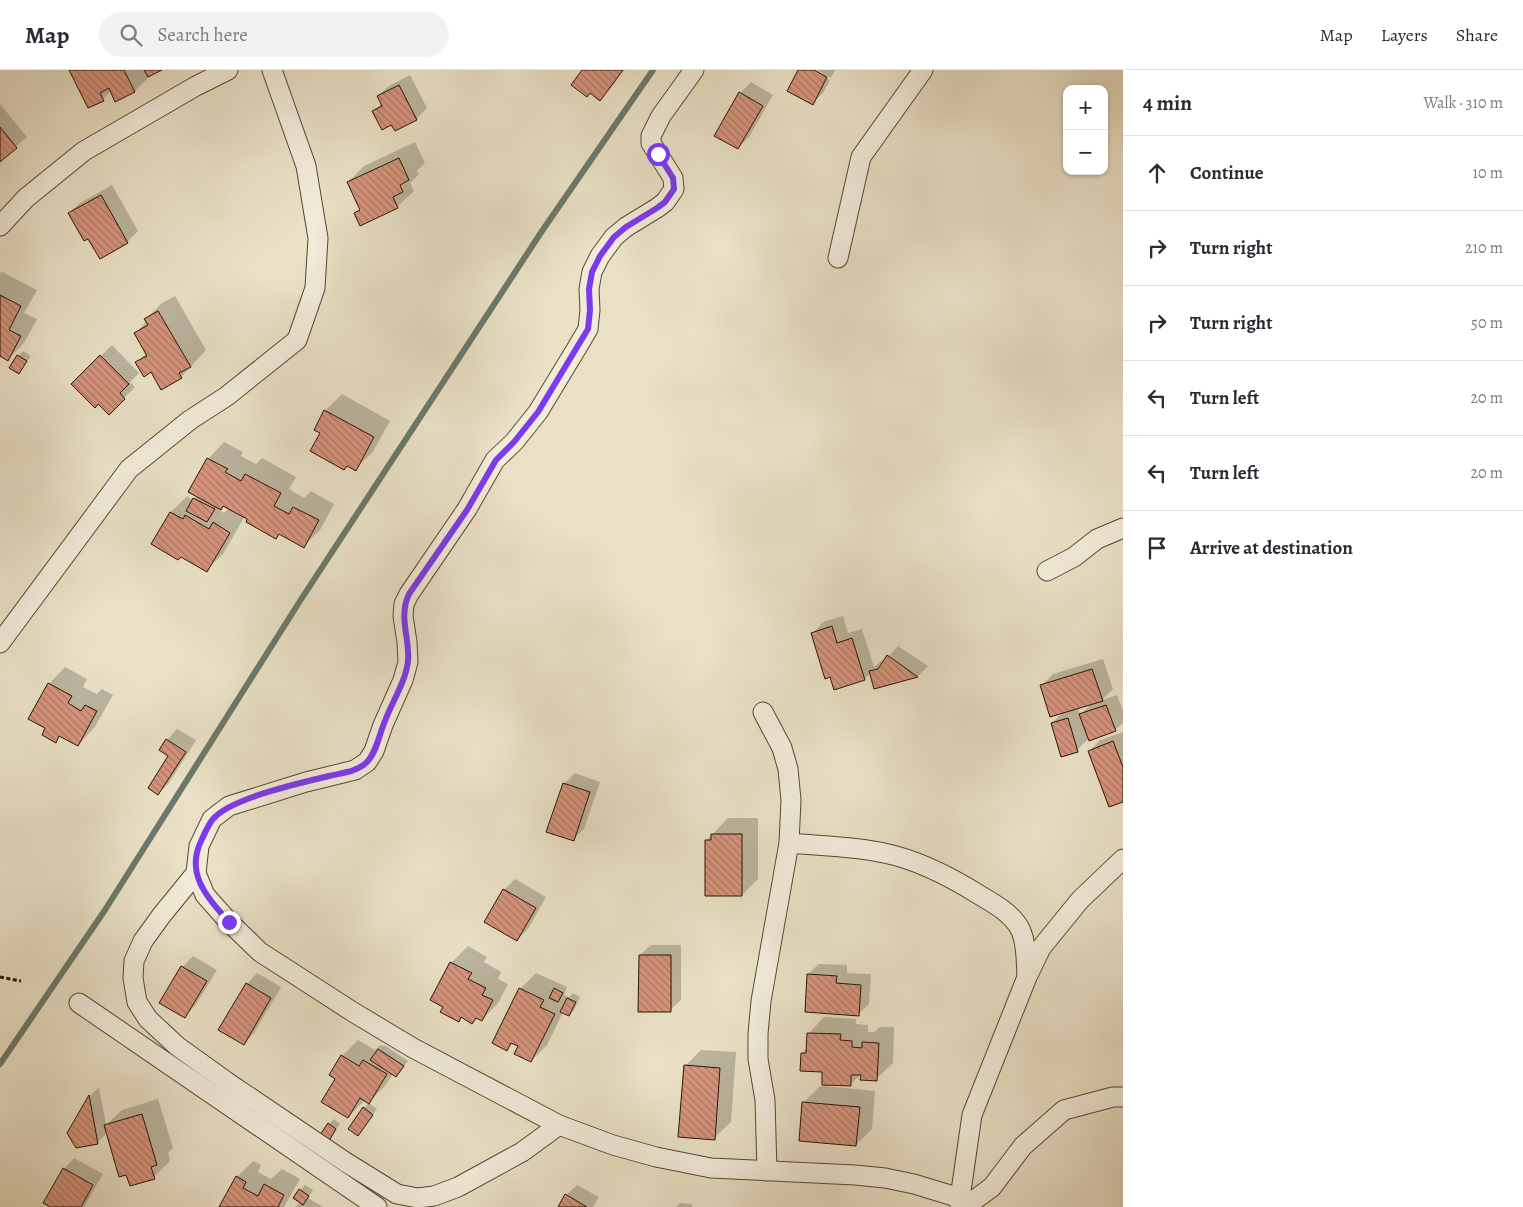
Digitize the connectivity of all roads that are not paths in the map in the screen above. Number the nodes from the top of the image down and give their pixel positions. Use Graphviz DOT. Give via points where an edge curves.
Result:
graph roads {
  1 [pos="228,70"];
  2 [pos="272,70"];
  3 [pos="694,70"];
  4 [pos="923,70"];
  5 [pos="0,226"];
  6 [pos="838,258"];
  7 [pos="1123,528"];
  8 [pos="1047,571"];
  9 [pos="0,643"];
  10 [pos="763,712"];
  11 [pos="790,843"];
  12 [pos="1123,859"];
  13 [pos="196,873"];
  14 [pos="1027,977"];
  15 [pos="79,1003"];
  16 [pos="1123,1097"];
  17 [pos="559,1125"];
  18 [pos="767,1171"];
  19 [pos="962,1204"];
  20 [pos="377,1207"];
  1 -- 5 [label="street" via="84,152 26,198"];
  2 -- 9 [label="street" via="306,166 318,238 315,288 297,340 129,469"];
  3 -- 13 [label="street" via="651,136 651,143 673,178 674,189 665,202 614,237 600,256 592,272 589,289 588,329 538,412 496,460 404,604 408,662 374,751 367,762 355,770 229,806 212,820 199,846"];
  4 -- 6 [label="street" via="861,156"];
  7 -- 8 [label="street"];
  10 -- 11 [label="street" via="782,748 788,769"];
  11 -- 14 [label="street" via="884,853 921,864 958,882 1015,921 1025,945"];
  11 -- 18 [label="street" via="760,1001 758,1059 764,1100"];
  12 -- 14 [label="street" via="1080,900 1042,948"];
  13 -- 17 [label="street" via="206,895 260,952 413,1048"];
  13 -- 17 [label="street" via="143,941 134,961 133,978 137,1002 148,1019 177,1046 227,1082 397,1194 418,1198 458,1187 522,1152"];
  14 -- 19 [label="street" via="972,1115"];
  15 -- 20 [label="street"];
  16 -- 19 [label="street" via="1064,1110 1023,1146 992,1186"];
  17 -- 18 [label="street" via="656,1157 711,1168"];
  18 -- 19 [label="street" via="885,1178 914,1184"];
}
